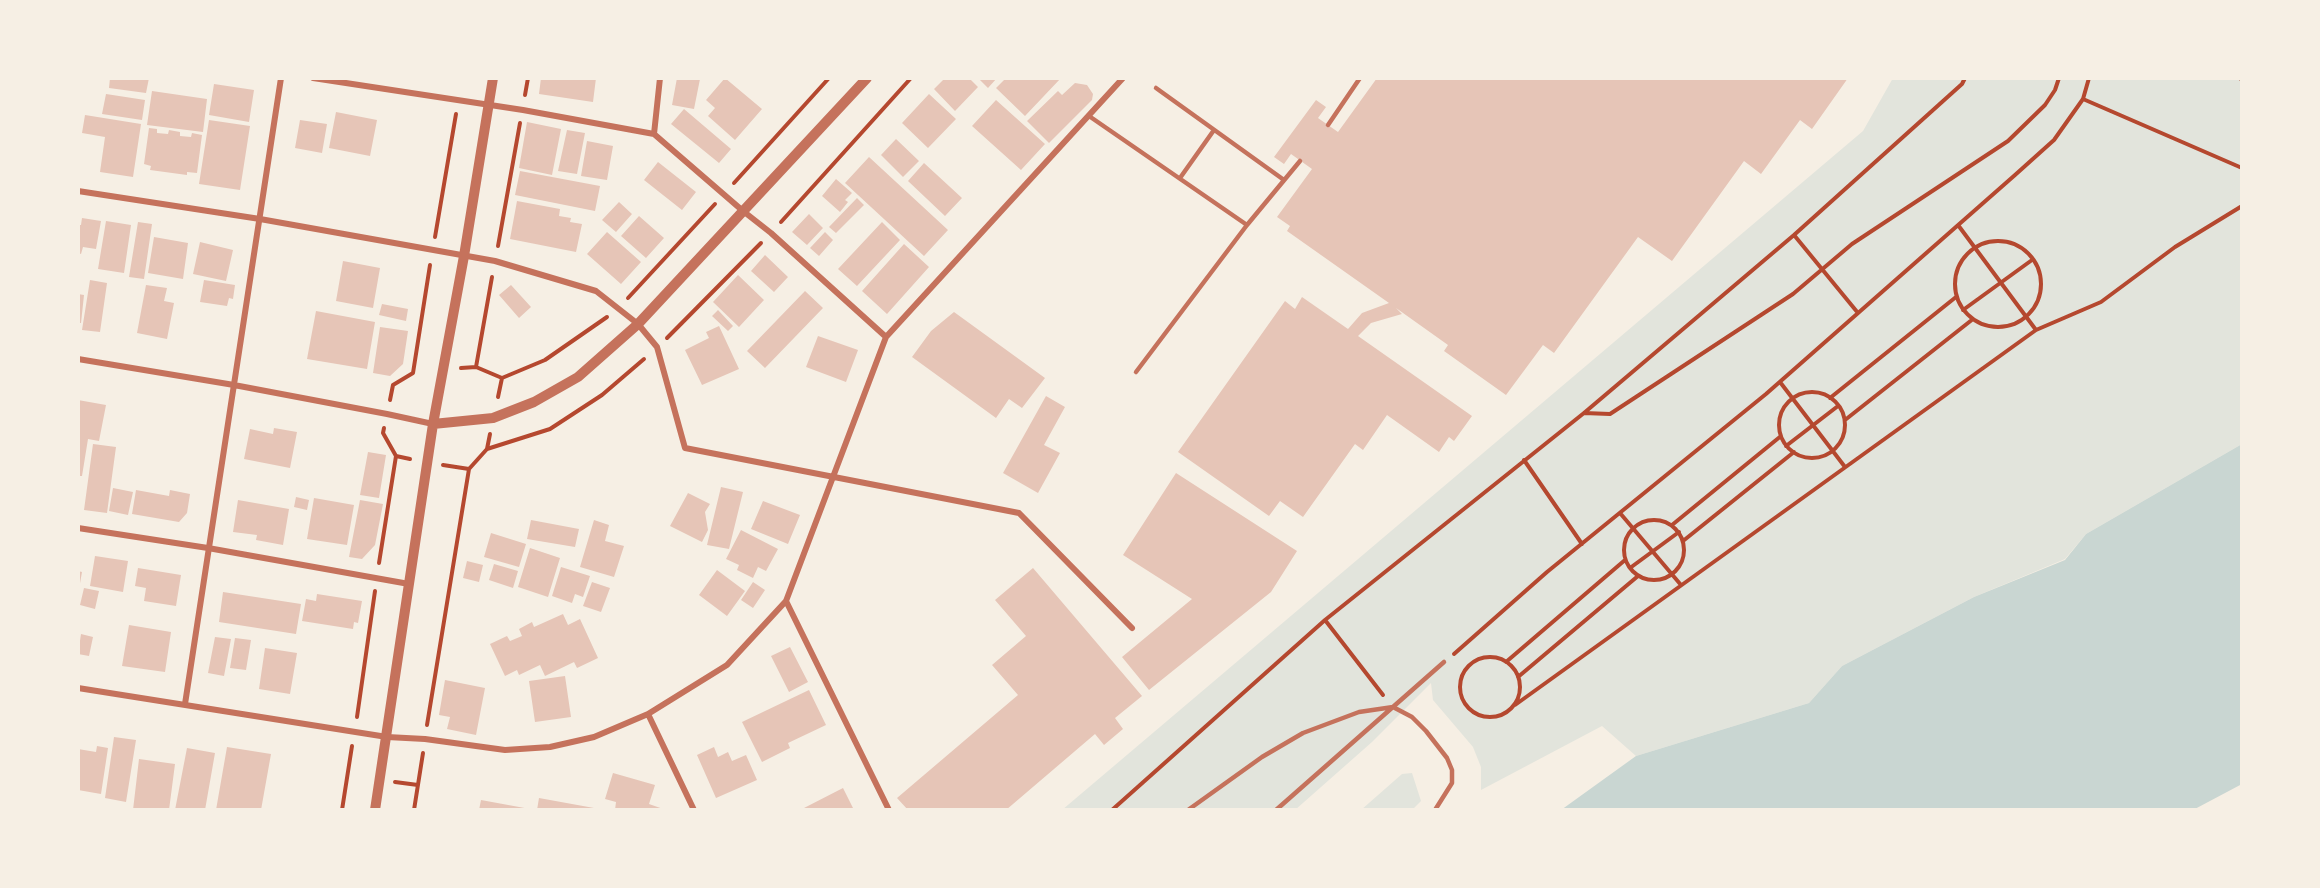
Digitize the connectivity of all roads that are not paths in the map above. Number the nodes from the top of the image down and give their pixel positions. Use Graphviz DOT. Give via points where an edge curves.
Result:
graph roads {
  1 [pos="281,78"];
  2 [pos="313,78"];
  3 [pos="493,78"];
  4 [pos="660,78"];
  5 [pos="867,78"];
  6 [pos="1123,78"];
  7 [pos="1360,78"];
  8 [pos="1156,88"];
  9 [pos="489,104"];
  10 [pos="1089,116"];
  11 [pos="1328,125"];
  12 [pos="1214,130"];
  13 [pos="654,134"];
  14 [pos="1300,161"];
  15 [pos="1180,178"];
  16 [pos="1284,180"];
  17 [pos="78,191"];
  18 [pos="743,211"];
  19 [pos="260,219"];
  20 [pos="1247,225"];
  21 [pos="464,256"];
  22 [pos="638,324"];
  23 [pos="886,337"];
  24 [pos="78,359"];
  25 [pos="1136,372"];
  26 [pos="234,385"];
  27 [pos="433,424"];
  28 [pos="832,478"];
  29 [pos="78,528"];
  30 [pos="208,548"];
  31 [pos="409,584"];
  32 [pos="786,601"];
  33 [pos="1132,628"];
  34 [pos="1444,662"];
  35 [pos="78,688"];
  36 [pos="185,704"];
  37 [pos="1393,707"];
  38 [pos="648,714"];
  39 [pos="387,737"];
  40 [pos="375,810"];
  41 [pos="694,810"];
  42 [pos="889,810"];
  43 [pos="1188,810"];
  44 [pos="1276,810"];
  45 [pos="1435,810"];
  1 -- 19 [label="street"];
  2 -- 9 [label="street"];
  3 -- 9 [label="street"];
  4 -- 13 [label="street"];
  5 -- 18 [label="street"];
  6 -- 10 [label="street"];
  7 -- 11 [label="lane"];
  8 -- 12 [label="lane"];
  9 -- 13 [label="street"];
  9 -- 21 [label="street"];
  10 -- 15 [label="lane"];
  10 -- 23 [label="street"];
  12 -- 15 [label="lane"];
  12 -- 16 [label="lane"];
  13 -- 18 [label="street"];
  14 -- 16 [label="lane"];
  15 -- 20 [label="lane"];
  16 -- 20 [label="lane"];
  17 -- 19 [label="street"];
  18 -- 22 [label="street"];
  18 -- 23 [label="street"];
  19 -- 21 [label="street"];
  19 -- 26 [label="street"];
  20 -- 25 [label="lane"];
  21 -- 22 [label="street" via="495,261 596,291"];
  21 -- 27 [label="street"];
  22 -- 27 [label="street" via="578,377 534,402 493,418"];
  22 -- 28 [label="street" via="657,347 685,448"];
  23 -- 28 [label="street"];
  24 -- 26 [label="street"];
  26 -- 27 [label="street"];
  26 -- 30 [label="street"];
  27 -- 31 [label="street"];
  28 -- 32 [label="street"];
  28 -- 33 [label="street" via="1019,513"];
  29 -- 30 [label="street"];
  30 -- 31 [label="street"];
  30 -- 36 [label="street"];
  31 -- 39 [label="street"];
  32 -- 38 [label="street" via="727,665"];
  32 -- 42 [label="street"];
  34 -- 37 [label="lane"];
  35 -- 36 [label="street"];
  36 -- 39 [label="street"];
  37 -- 43 [label="lane" via="1359,712 1303,733"];
  37 -- 44 [label="lane"];
  37 -- 45 [label="lane" via="1412,717 1426,731 1452,770 1452,783"];
  38 -- 39 [label="street" via="594,737 550,747 505,750"];
  38 -- 41 [label="street"];
  39 -- 40 [label="street"];
}
